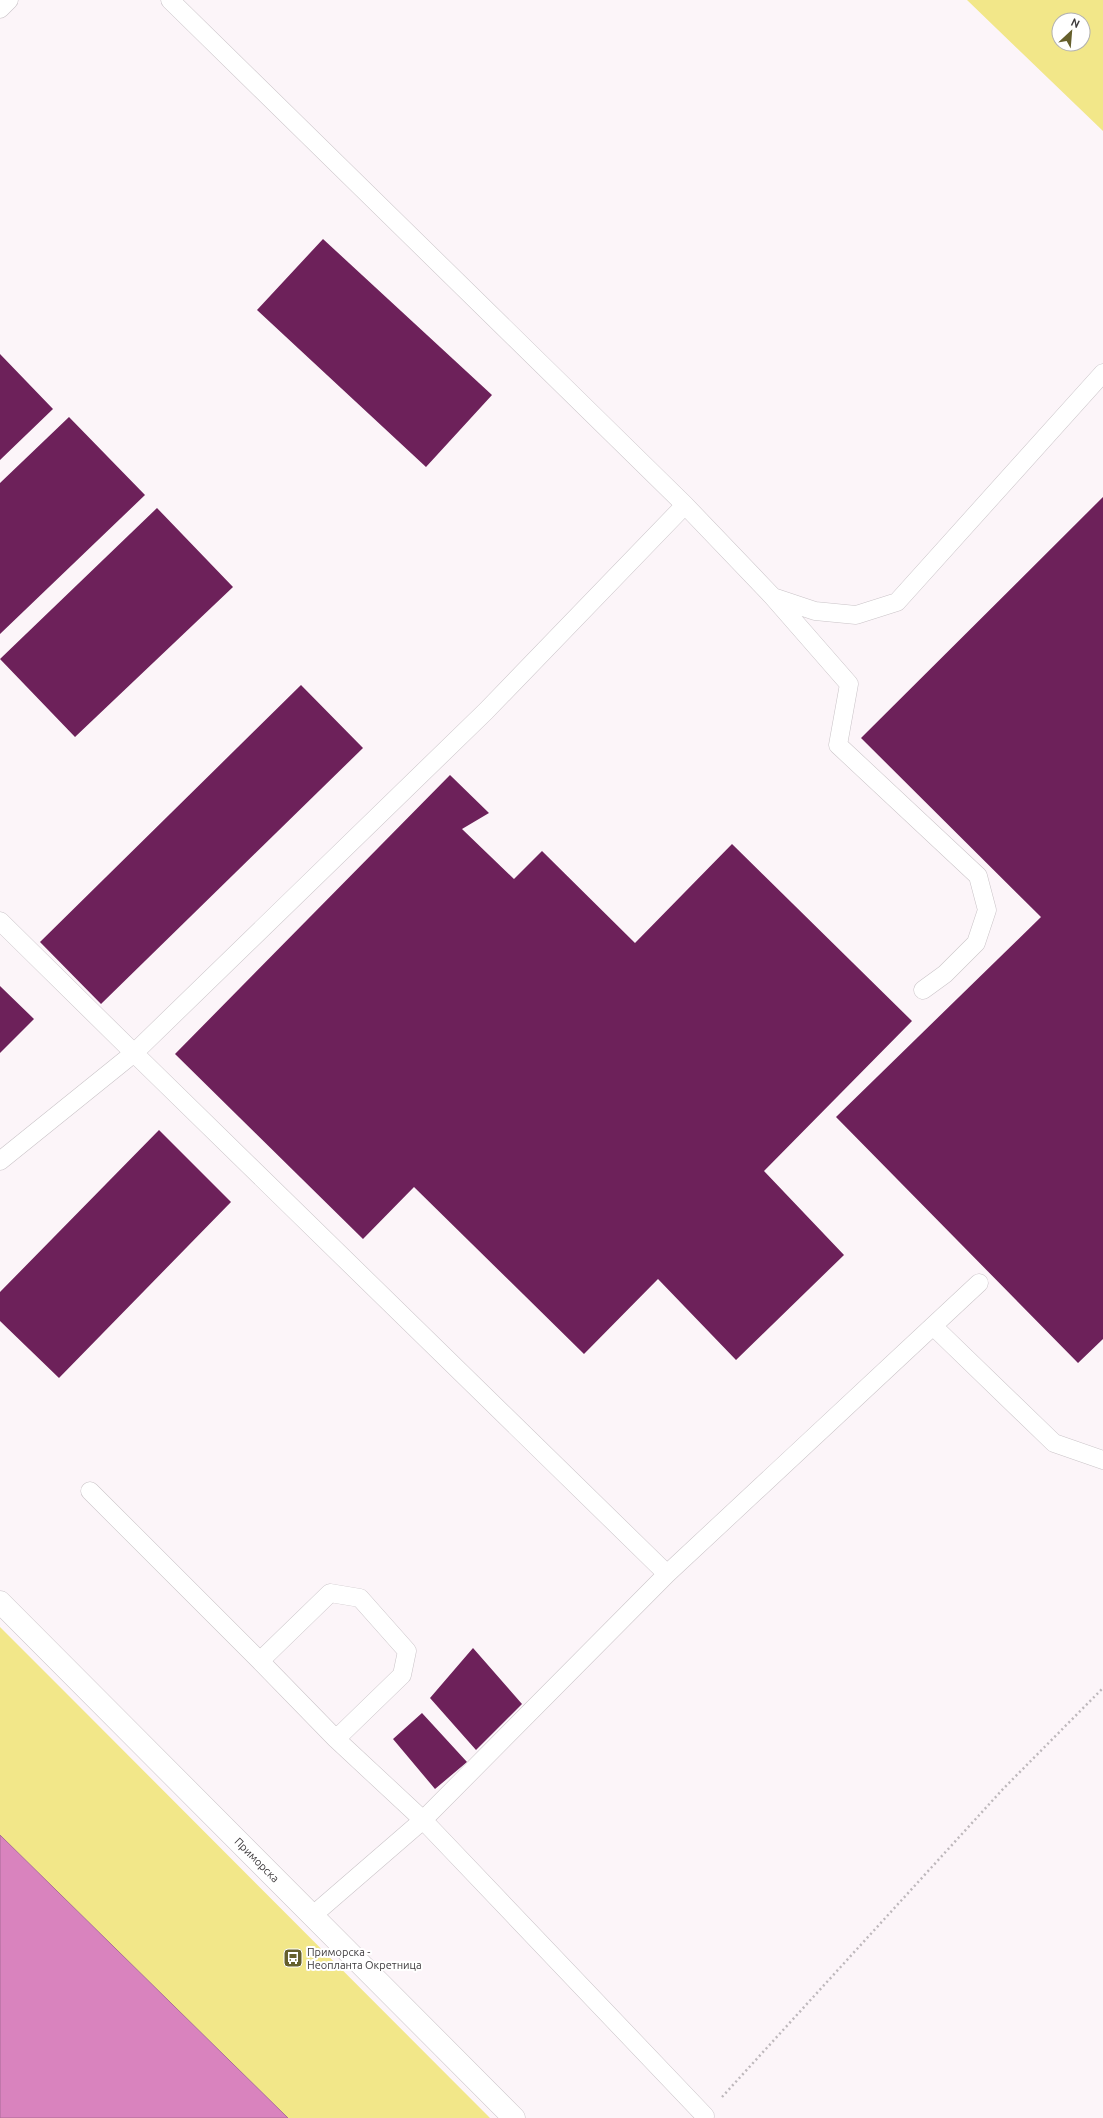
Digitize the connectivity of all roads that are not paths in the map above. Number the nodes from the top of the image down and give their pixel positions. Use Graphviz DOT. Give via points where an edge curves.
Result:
graph roads {
  1 [pos="9,0"];
  2 [pos="170,0"];
  3 [pos="0,9"];
  4 [pos="1103,373"];
  5 [pos="685,505"];
  6 [pos="773,597"];
  7 [pos="0,921"];
  8 [pos="923,990"];
  9 [pos="134,1053"];
  10 [pos="0,1161"];
  11 [pos="978,1283"];
  12 [pos="933,1326"];
  13 [pos="1103,1460"];
  14 [pos="90,1491"];
  15 [pos="667,1574"];
  16 [pos="0,1602"];
  17 [pos="260,1661"];
  18 [pos="336,1739"];
  19 [pos="423,1820"];
  20 [pos="312,1916"];
  21 [pos="704,2117"];
  22 [pos="514,2118"];
  1 -- 3 [label="lane"];
  2 -- 5 [label="lane"];
  4 -- 6 [label="lane" via="897,602 856,615 815,611"];
  5 -- 6 [label="lane"];
  5 -- 9 [label="lane" via="486,711"];
  6 -- 8 [label="lane" via="849,684 838,745 978,876 987,910 976,943 945,974"];
  7 -- 9 [label="lane"];
  9 -- 10 [label="lane"];
  9 -- 15 [label="lane"];
  11 -- 12 [label="lane"];
  12 -- 13 [label="lane" via="1054,1443"];
  12 -- 15 [label="lane"];
  14 -- 17 [label="lane"];
  15 -- 19 [label="lane"];
  16 -- 20 [label="street, Приморска"];
  17 -- 18 [label="lane"];
  17 -- 18 [label="lane" via="330,1593 360,1598 407,1650 402,1675"];
  18 -- 19 [label="lane"];
  19 -- 20 [label="lane"];
  19 -- 21 [label="lane"];
  20 -- 22 [label="street, Приморска"];
}
